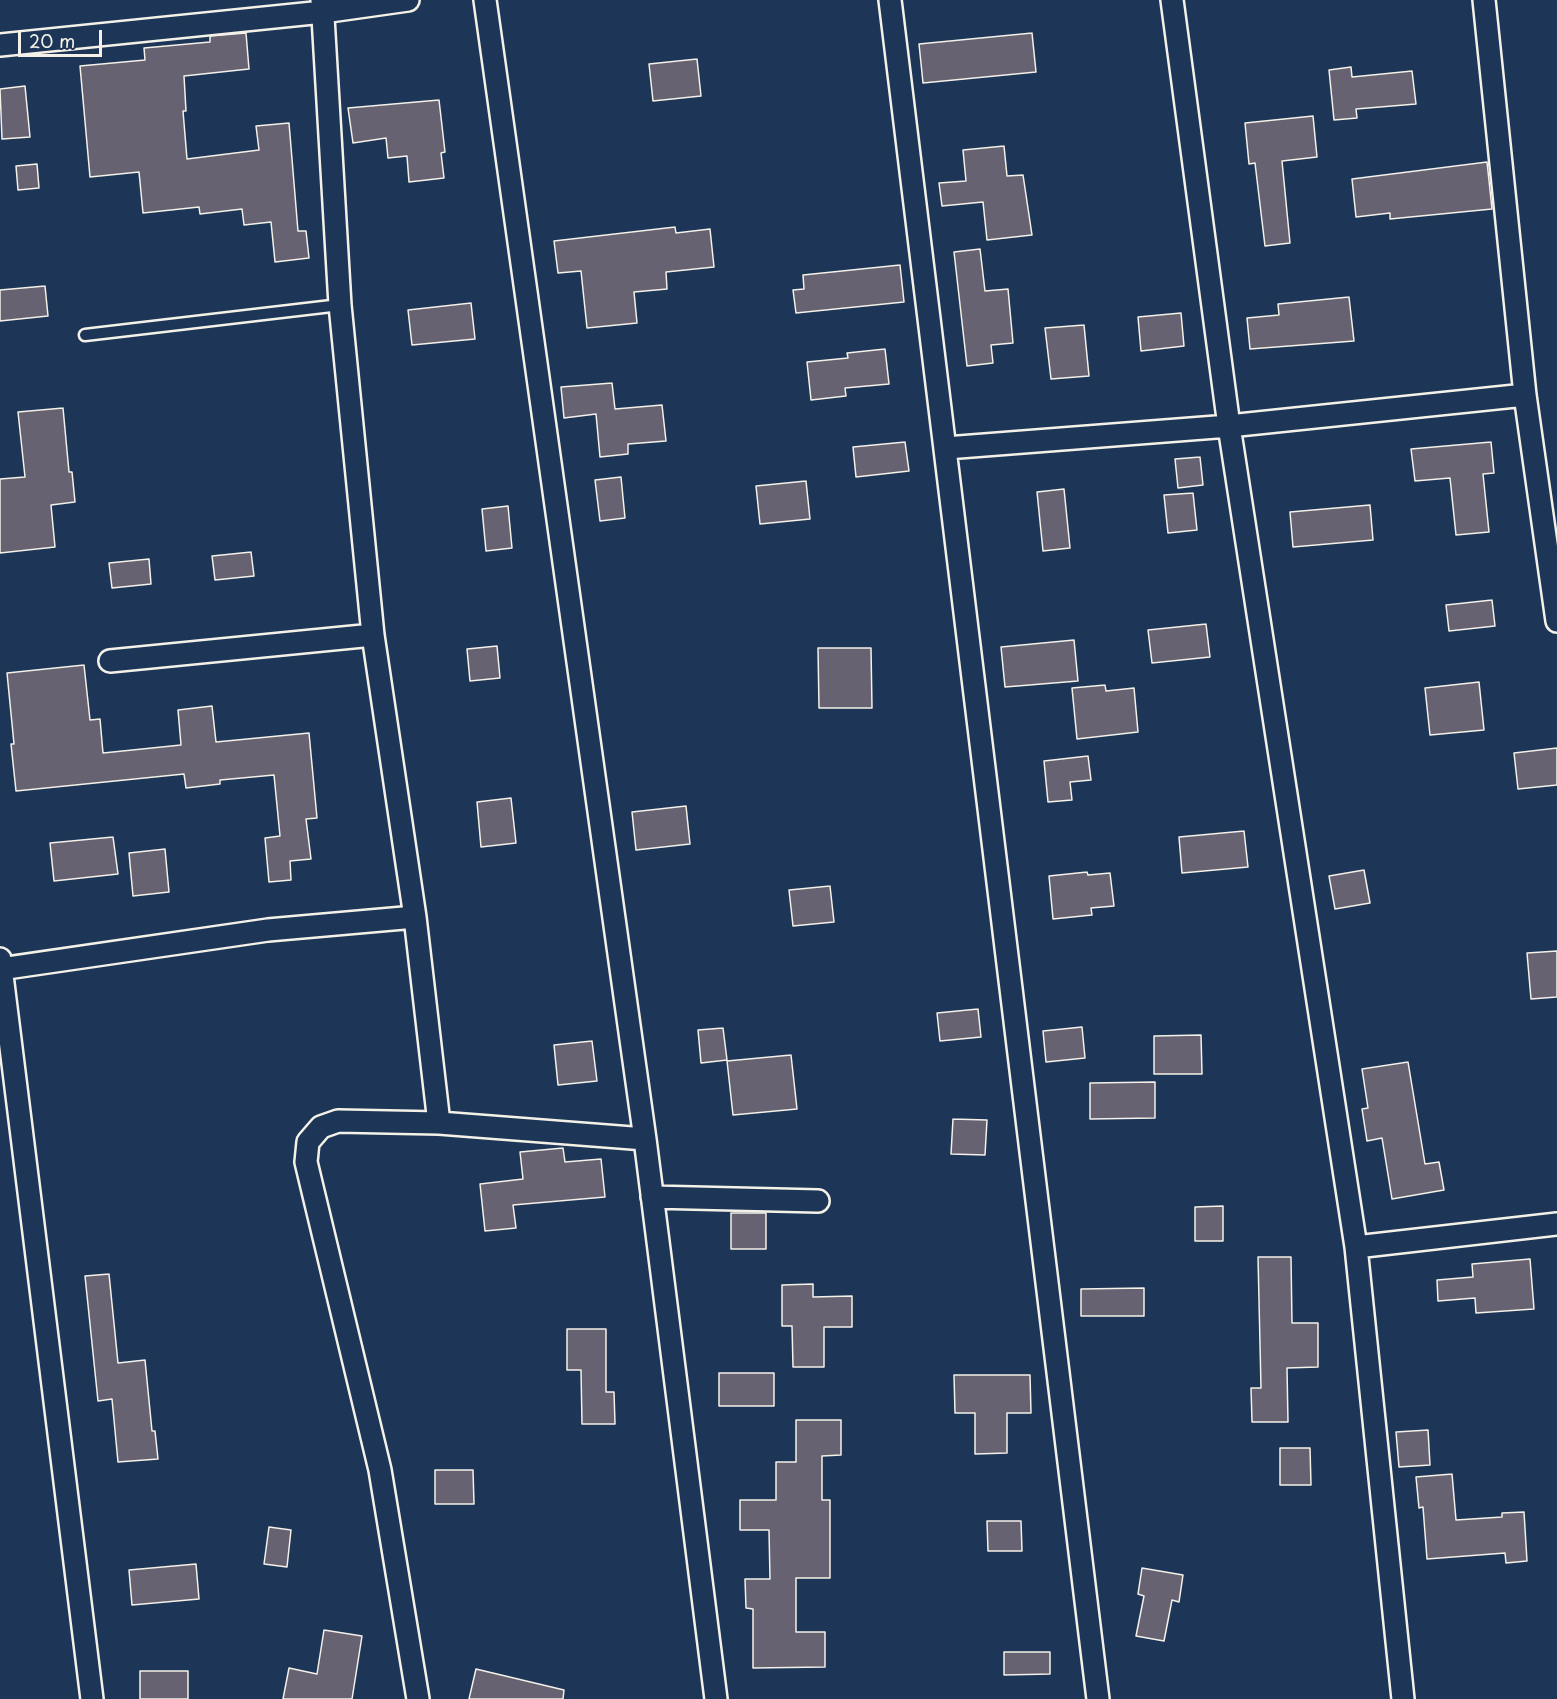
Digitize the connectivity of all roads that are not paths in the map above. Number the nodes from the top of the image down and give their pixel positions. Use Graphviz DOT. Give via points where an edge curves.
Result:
graph roads {
  1 [pos="408,0"];
  2 [pos="485,0"];
  3 [pos="890,0"];
  4 [pos="1172,0"];
  5 [pos="1484,0"];
  6 [pos="322,6"];
  7 [pos="0,45"];
  8 [pos="340,305"];
  9 [pos="85,334"];
  10 [pos="1526,394"];
  11 [pos="1229,426"];
  12 [pos="946,448"];
  13 [pos="1557,621"];
  14 [pos="373,635"];
  15 [pos="110,661"];
  16 [pos="416,917"];
  17 [pos="0,965"];
  18 [pos="439,1123"];
  19 [pos="645,1139"];
  20 [pos="652,1197"];
  21 [pos="818,1201"];
  22 [pos="1557,1224"];
  23 [pos="1356,1247"];
  24 [pos="92,1699"];
  25 [pos="418,1699"];
  26 [pos="716,1699"];
  27 [pos="1098,1699"];
  28 [pos="1403,1699"];
  1 -- 6 [label="street"];
  2 -- 19 [label="street"];
  3 -- 12 [label="street"];
  4 -- 11 [label="street"];
  5 -- 10 [label="street"];
  6 -- 7 [label="street"];
  6 -- 8 [label="street"];
  8 -- 9 [label="lane"];
  8 -- 14 [label="street"];
  10 -- 11 [label="street"];
  10 -- 13 [label="street"];
  11 -- 12 [label="street"];
  11 -- 23 [label="street"];
  12 -- 27 [label="street"];
  14 -- 15 [label="street"];
  14 -- 16 [label="street"];
  16 -- 17 [label="street" via="268,930"];
  16 -- 18 [label="street"];
  17 -- 24 [label="street"];
  18 -- 19 [label="street"];
  18 -- 25 [label="street" via="338,1121 321,1126 308,1142 306,1162 380,1470"];
  19 -- 20 [label="street"];
  20 -- 21 [label="street"];
  20 -- 26 [label="street"];
  22 -- 23 [label="street"];
  23 -- 28 [label="street"];
}
